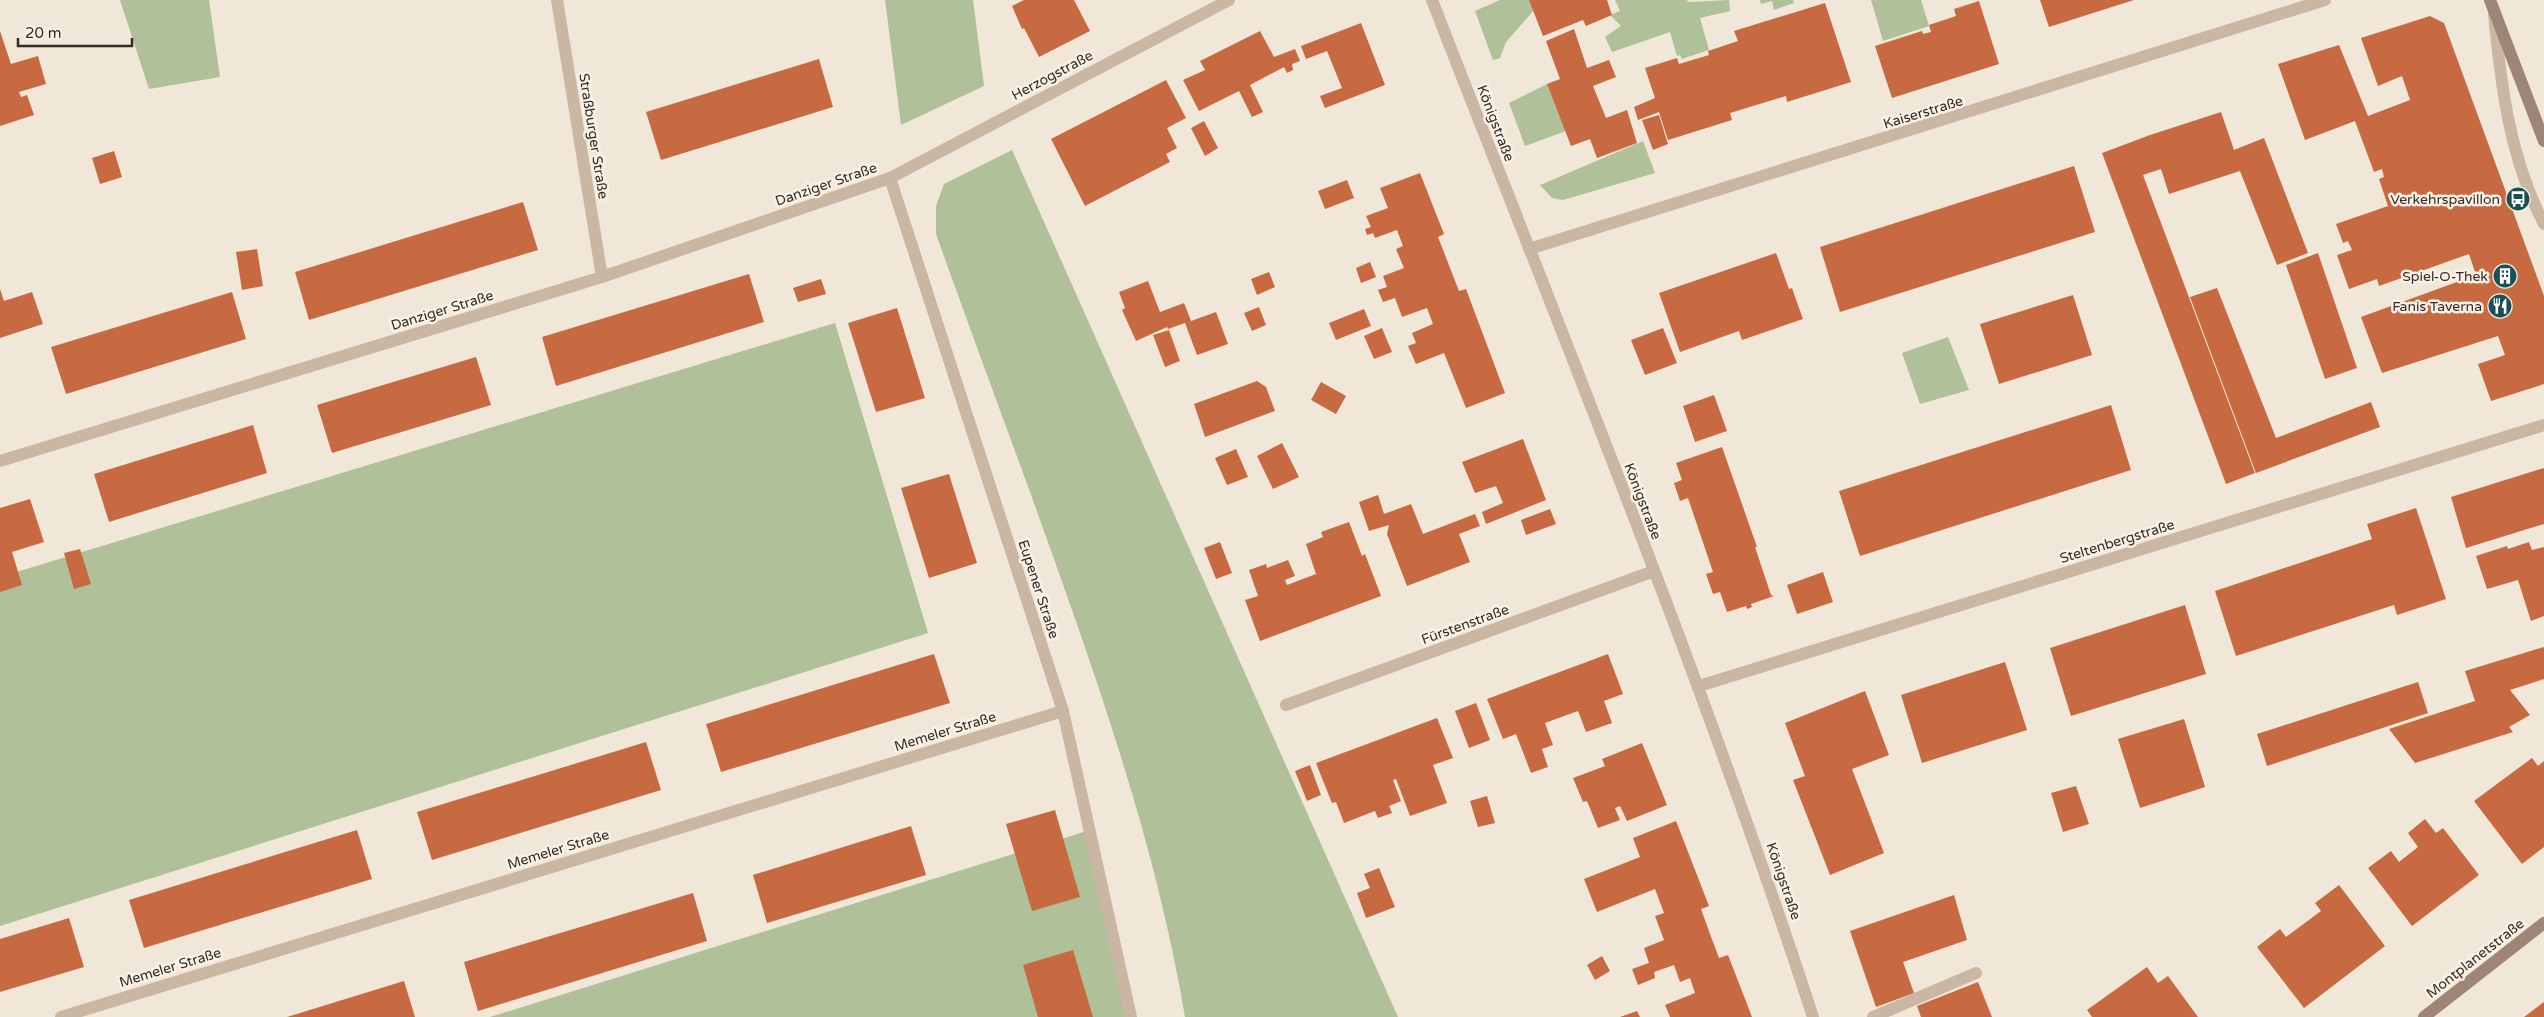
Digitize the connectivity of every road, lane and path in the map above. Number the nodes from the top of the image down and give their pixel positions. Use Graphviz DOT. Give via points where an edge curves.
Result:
graph roads {
  1 [pos="556,0"];
  2 [pos="1229,0"];
  3 [pos="1432,0"];
  4 [pos="2325,0"];
  5 [pos="2492,4"];
  6 [pos="2544,141"];
  7 [pos="890,178"];
  8 [pos="2544,224"];
  9 [pos="1529,249"];
  10 [pos="602,277"];
  11 [pos="2544,425"];
  12 [pos="0,461"];
  13 [pos="1654,571"];
  14 [pos="1699,686"];
  15 [pos="1286,705"];
  16 [pos="1063,711"];
  17 [pos="2544,923"];
  18 [pos="1976,973"];
  19 [pos="1812,1016"];
  20 [pos="61,1017"];
  21 [pos="1131,1017"];
  22 [pos="1873,1017"];
  23 [pos="2424,1017"];
  1 -- 10 [label="street, Straßburger Straße"];
  2 -- 7 [label="street, Herzogstraße"];
  3 -- 9 [label="street, Königstraße"];
  4 -- 9 [label="street, Kaiserstraße"];
  5 -- 6 [label="street"];
  5 -- 8 [label="street" via="2500,85 2512,141 2533,204"];
  7 -- 10 [label="street, Danziger Straße"];
  7 -- 16 [label="street, Eupener Straße"];
  9 -- 13 [label="street, Königstraße"];
  10 -- 12 [label="street, Danziger Straße"];
  11 -- 14 [label="street, Steltenbergstraße"];
  13 -- 14 [label="street, Königstraße"];
  13 -- 15 [label="street, Fürstenstraße"];
  14 -- 19 [label="street, Königstraße" via="1772,890"];
  16 -- 20 [label="street, Memeler Straße"];
  16 -- 21 [label="street, Eupener Straße"];
  17 -- 23 [label="street, Montplanetstraße"];
  18 -- 22 [label="street"];
}
